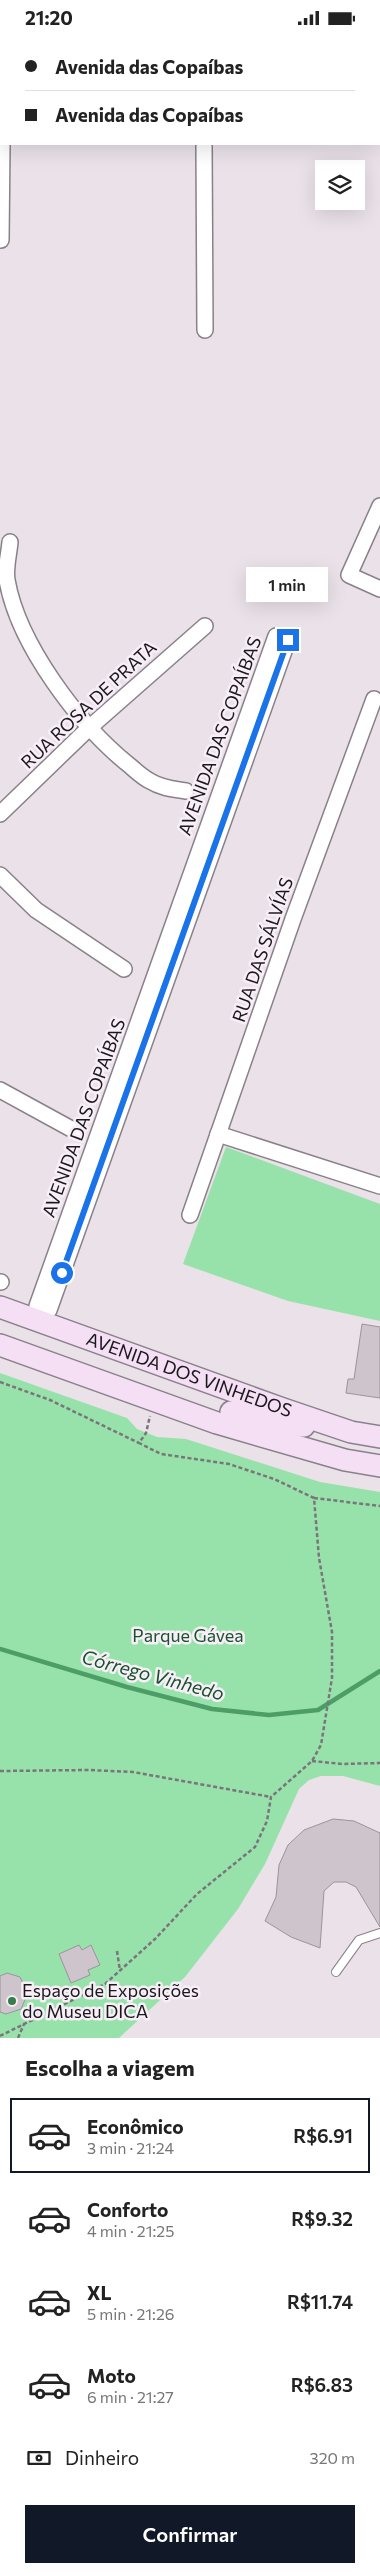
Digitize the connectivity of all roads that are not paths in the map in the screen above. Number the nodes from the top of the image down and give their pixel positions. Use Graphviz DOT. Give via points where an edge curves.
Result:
graph roads {
  1 [pos="2,145"];
  2 [pos="204,145"];
  3 [pos="1,240"];
  4 [pos="205,330"];
  5 [pos="380,506"];
  6 [pos="10,542"];
  7 [pos="380,589"];
  8 [pos="204,626"];
  9 [pos="374,699"];
  10 [pos="90,728"];
  11 [pos="186,791"];
  12 [pos="0,814"];
  13 [pos="0,875"];
  14 [pos="124,969"];
  15 [pos="0,1090"];
  16 [pos="76,1131"];
  17 [pos="218,1134"];
  18 [pos="380,1185"];
  19 [pos="190,1215"];
  20 [pos="0,1307"];
  21 [pos="38,1321"];
  22 [pos="0,1345"];
  23 [pos="149,1399"];
  24 [pos="351,1432"];
  25 [pos="380,1437"];
  26 [pos="380,1466"];
  27 [pos="380,1933"];
  28 [pos="336,1972"];
  1 -- 3 [label="street"];
  2 -- 4 [label="street"];
  5 -- 7 [label="street" via="349,575"];
  6 -- 10 [label="street" via="6,578 23,629 36,656"];
  8 -- 10 [label="street, RUA ROSA DE PRATA"];
  9 -- 17 [label="street, RUA DAS SÁLVÍAS"];
  10 -- 11 [label="street" via="149,781"];
  10 -- 12 [label="street, RUA ROSA DE PRATA"];
  13 -- 14 [label="street" via="36,910"];
  15 -- 16 [label="street"];
  17 -- 18 [label="street"];
  17 -- 19 [label="street, RUA DAS SÁLVÍAS"];
  20 -- 21 [label="main road, AVENIDA DOS VINHEDOS"];
  21 -- 21 [label="street, AVENIDA DAS COPAÍBAS" via="49,1311 288,640 276,635 37,1306"];
  21 -- 24 [label="main road, AVENIDA DOS VINHEDOS"];
  22 -- 23 [label="main road, AVENIDA DOS VINHEDOS"];
  23 -- 24 [label="main road" via="150,1384 250,1419"];
  23 -- 26 [label="main road, AVENIDA DOS VINHEDOS" via="336,1458"];
  24 -- 25 [label="main road, AVENIDA DOS VINHEDOS"];
  27 -- 28 [label="lane" via="359,1940"];
}
